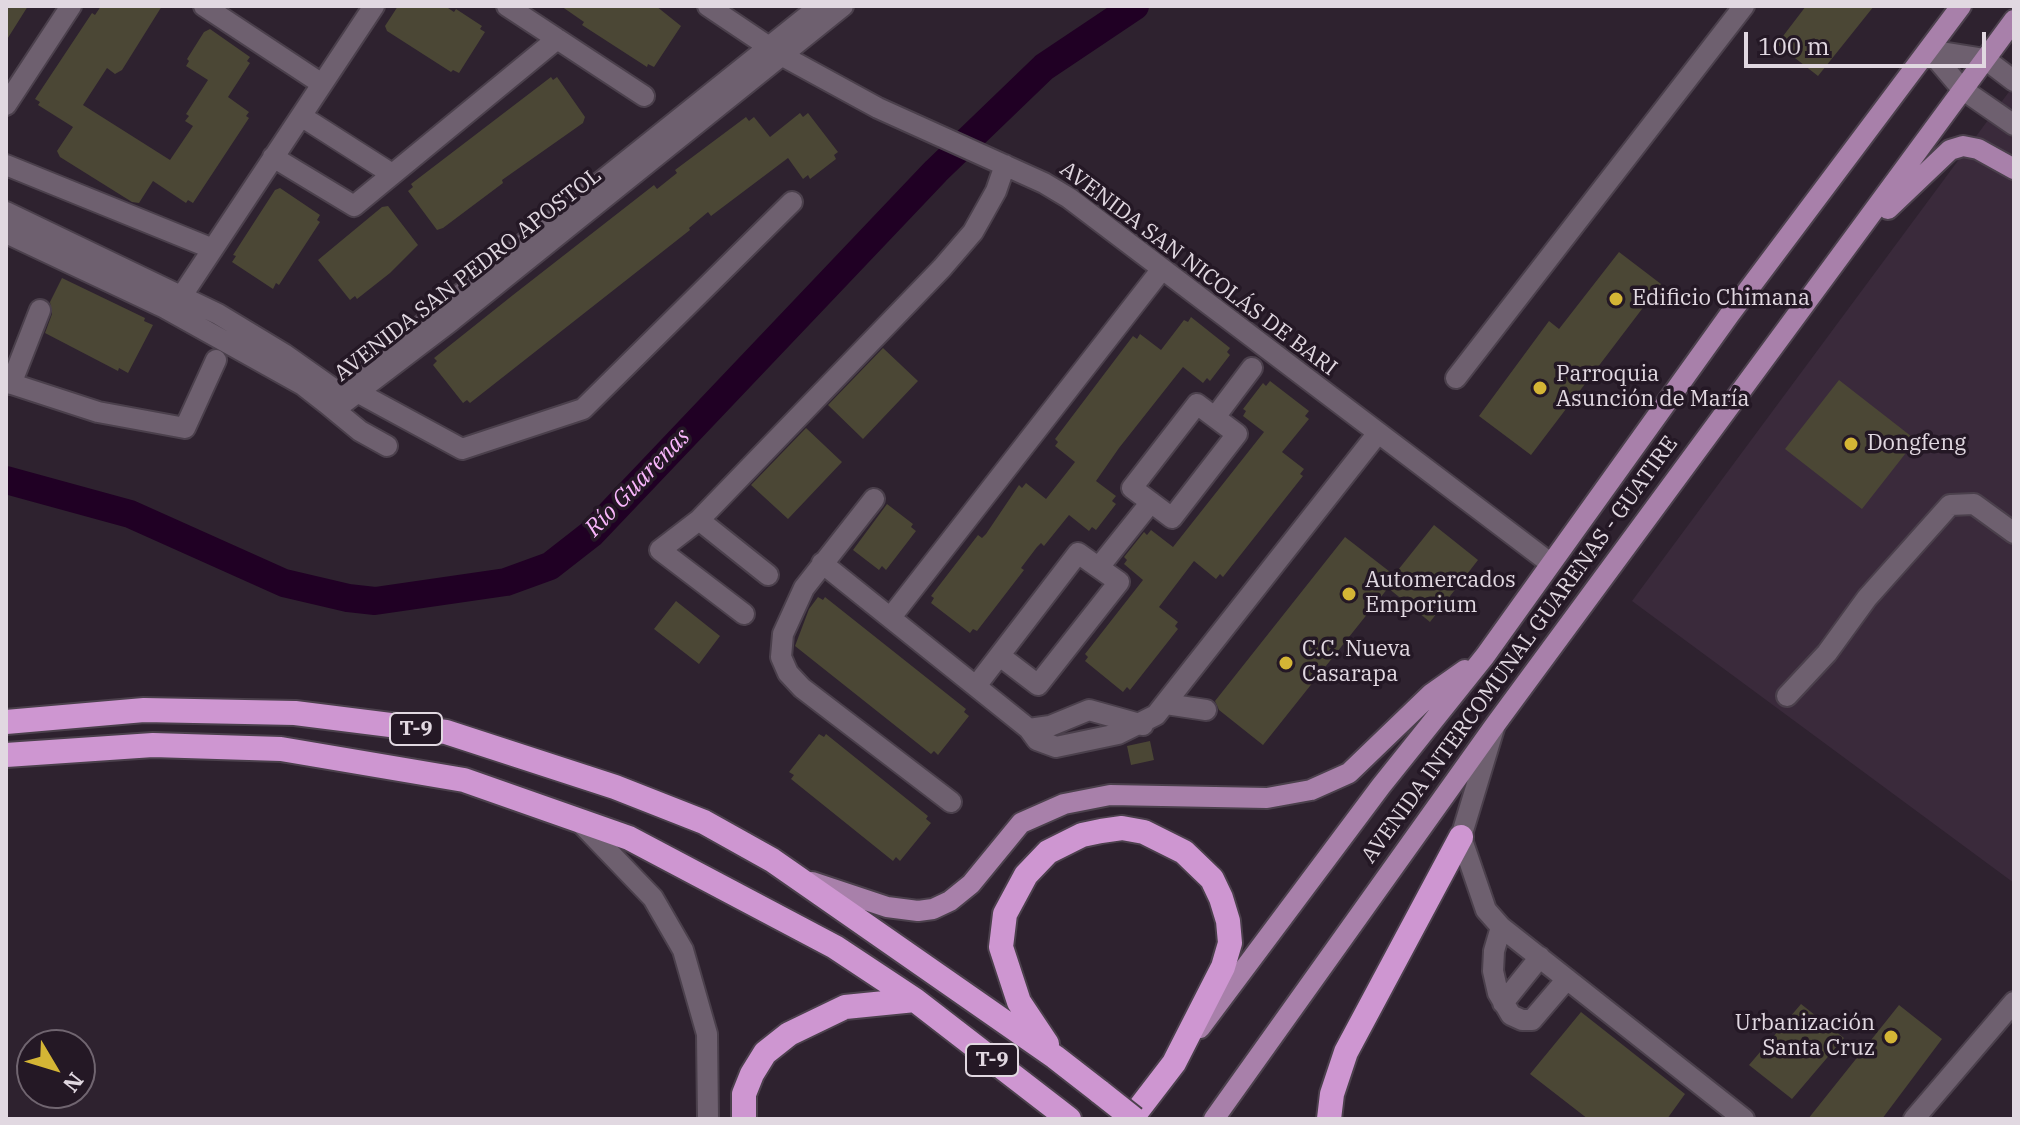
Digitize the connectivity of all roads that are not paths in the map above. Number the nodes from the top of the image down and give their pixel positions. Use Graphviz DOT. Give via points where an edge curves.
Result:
graph roads {
  1 [pos="71,6"];
  2 [pos="204,6"];
  3 [pos="374,6"];
  4 [pos="507,6"];
  5 [pos="708,6"];
  6 [pos="820,6"];
  7 [pos="843,6"];
  8 [pos="1744,6"];
  9 [pos="1961,6"];
  10 [pos="2014,20"];
  11 [pos="557,39"];
  12 [pos="775,50"];
  13 [pos="1929,50"];
  14 [pos="1985,59"];
  15 [pos="2014,81"];
  16 [pos="322,84"];
  17 [pos="1962,89"];
  18 [pos="644,96"];
  19 [pos="6,105"];
  20 [pos="301,116"];
  21 [pos="2014,125"];
  22 [pos="273,157"];
  23 [pos="6,165"];
  24 [pos="1012,168"];
  25 [pos="2014,169"];
  26 [pos="392,174"];
  27 [pos="792,202"];
  28 [pos="6,212"];
  29 [pos="1873,214"];
  30 [pos="6,233"];
  31 [pos="213,249"];
  32 [pos="1162,269"];
  33 [pos="181,297"];
  34 [pos="40,310"];
  35 [pos="216,360"];
  36 [pos="1252,368"];
  37 [pos="1456,378"];
  38 [pos="8,383"];
  39 [pos="351,390"];
  40 [pos="326,403"];
  41 [pos="1215,417"];
  42 [pos="1378,433"];
  43 [pos="387,446"];
  44 [pos="874,499"];
  45 [pos="1151,502"];
  46 [pos="699,520"];
  47 [pos="2014,533"];
  48 [pos="822,563"];
  49 [pos="1550,563"];
  50 [pos="1099,567"];
  51 [pos="768,575"];
  52 [pos="744,614"];
  53 [pos="891,617"];
  54 [pos="1000,656"];
  55 [pos="1485,656"];
  56 [pos="976,686"];
  57 [pos="1787,696"];
  58 [pos="1166,704"];
  59 [pos="1206,710"];
  60 [pos="6,722"];
  61 [pos="1143,725"];
  62 [pos="1495,725"];
  63 [pos="1029,729"];
  64 [pos="6,755"];
  65 [pos="951,802"];
  66 [pos="578,820"];
  67 [pos="1461,837"];
  68 [pos="798,878"];
  69 [pos="1501,927"];
  70 [pos="1540,957"];
  71 [pos="1567,979"];
  72 [pos="915,1000"];
  73 [pos="2014,1002"];
  74 [pos="1503,1003"];
  75 [pos="1055,1057"];
  76 [pos="1174,1063"];
  77 [pos="708,1119"];
  78 [pos="744,1119"];
  79 [pos="1069,1119"];
  80 [pos="1133,1119"];
  81 [pos="1214,1119"];
  82 [pos="1329,1119"];
  83 [pos="1744,1119"];
  84 [pos="1914,1119"];
  1 -- 19 [label="street"];
  2 -- 16 [label="street"];
  3 -- 16 [label="street"];
  4 -- 11 [label="street"];
  5 -- 12 [label="street, AVENIDA SAN NICOLÁS DE BARI"];
  6 -- 12 [label="street, AVENIDA SAN PEDRO APOSTOL"];
  7 -- 12 [label="street, AVENIDA SAN PEDRO APOSTOL"];
  8 -- 37 [label="street"];
  9 -- 13 [label="main road, AVENIDA INTERCOMUNAL GUARENAS - GUATIRE"];
  10 -- 14 [label="main road, AVENIDA INTERCOMUNAL GUARENAS - GUATIRE"];
  11 -- 18 [label="street"];
  11 -- 26 [label="street"];
  12 -- 24 [label="street, AVENIDA SAN NICOLÁS DE BARI" via="878,108"];
  12 -- 39 [label="street, AVENIDA SAN PEDRO APOSTOL"];
  13 -- 14 [label="street"];
  13 -- 17 [label="street"];
  13 -- 49 [label="main road, AVENIDA INTERCOMUNAL GUARENAS - GUATIRE"];
  14 -- 15 [label="street"];
  14 -- 17 [label="main road, AVENIDA INTERCOMUNAL GUARENAS - GUATIRE"];
  16 -- 20 [label="street"];
  17 -- 21 [label="street"];
  17 -- 29 [label="main road, AVENIDA INTERCOMUNAL GUARENAS - GUATIRE"];
  20 -- 22 [label="street"];
  20 -- 26 [label="street"];
  22 -- 26 [label="street" via="354,206"];
  22 -- 31 [label="street"];
  23 -- 31 [label="street"];
  24 -- 32 [label="street, AVENIDA SAN NICOLÁS DE BARI" via="1069,198"];
  24 -- 46 [label="street" via="973,232 942,268"];
  25 -- 29 [label="main road" via="1978,149 1950,150 1892,208"];
  27 -- 39 [label="street" via="583,409 462,449"];
  28 -- 33 [label="street, AVENIDA SAN PEDRO APOSTOL"];
  29 -- 62 [label="main road, AVENIDA INTERCOMUNAL GUARENAS - GUATIRE"];
  30 -- 40 [label="street, AVENIDA SAN PEDRO APOSTOL" via="165,308"];
  31 -- 33 [label="street"];
  32 -- 42 [label="street, AVENIDA SAN NICOLÁS DE BARI"];
  32 -- 53 [label="street"];
  33 -- 39 [label="street, AVENIDA SAN PEDRO APOSTOL" via="284,354 335,390"];
  34 -- 38 [label="street"];
  35 -- 38 [label="street" via="185,428 98,412"];
  36 -- 41 [label="street"];
  39 -- 40 [label="street, AVENIDA SAN PEDRO APOSTOL" via="342,404"];
  40 -- 43 [label="street"];
  41 -- 45 [label="street" via="1197,404 1132,488"];
  41 -- 45 [label="street" via="1237,434 1172,518"];
  42 -- 49 [label="street, AVENIDA SAN NICOLÁS DE BARI"];
  42 -- 58 [label="street"];
  44 -- 48 [label="street"];
  45 -- 50 [label="street"];
  46 -- 51 [label="street"];
  46 -- 52 [label="street" via="660,550"];
  47 -- 57 [label="street" via="1974,504 1950,505"];
  48 -- 53 [label="street"];
  48 -- 65 [label="street" via="792,609 783,634 781,657 788,673"];
  49 -- 55 [label="main road, AVENIDA INTERCOMUNAL GUARENAS - GUATIRE"];
  50 -- 54 [label="street" via="1078,553"];
  50 -- 54 [label="street" via="1119,582 1038,685"];
  53 -- 56 [label="street"];
  54 -- 56 [label="street"];
  55 -- 68 [label="main road" via="1431,694 1349,773 1311,790 1267,798 1110,795 1064,804 1021,823 971,884 933,909 887,907"];
  55 -- 76 [label="main road, AVENIDA INTERCOMUNAL GUARENAS - GUATIRE / T-9"];
  56 -- 63 [label="street"];
  58 -- 59 [label="street"];
  58 -- 61 [label="street"];
  60 -- 68 [label="highway, T-9" via="82,713 201,710 295,713 446,732 704,822"];
  61 -- 63 [label="street" via="1089,710"];
  61 -- 63 [label="street" via="1056,747 1037,740"];
  62 -- 67 [label="street"];
  62 -- 81 [label="main road, AVENIDA INTERCOMUNAL GUARENAS - GUATIRE"];
  64 -- 66 [label="highway, T-9" via="153,745 281,749 464,780"];
  66 -- 72 [label="highway, T-9" via="629,838 726,886 835,947"];
  66 -- 77 [label="street" via="653,898 683,950 707,1034"];
  67 -- 69 [label="street" via="1481,900"];
  67 -- 82 [label="highway" via="1346,1052"];
  68 -- 75 [label="highway, T-9"];
  69 -- 70 [label="street"];
  69 -- 74 [label="street" via="1493,961"];
  70 -- 71 [label="street"];
  70 -- 74 [label="street"];
  71 -- 74 [label="street" via="1532,1020 1516,1019"];
  71 -- 83 [label="street"];
  72 -- 78 [label="highway" via="845,1007 789,1034 765,1053 752,1074 744,1094"];
  72 -- 79 [label="highway, T-9"];
  73 -- 84 [label="street"];
  75 -- 76 [label="highway" via="1009,978 1001,947 1005,914 1026,875 1048,852 1082,835 1122,828 1163,839 1199,864 1212,879 1228,921 1230,943 1223,967"];
  75 -- 80 [label="highway, T-9, bridge"];
  76 -- 80 [label="highway, AVENIDA INTERCOMUNAL GUARENAS - GUATIRE / T-9"];
}
